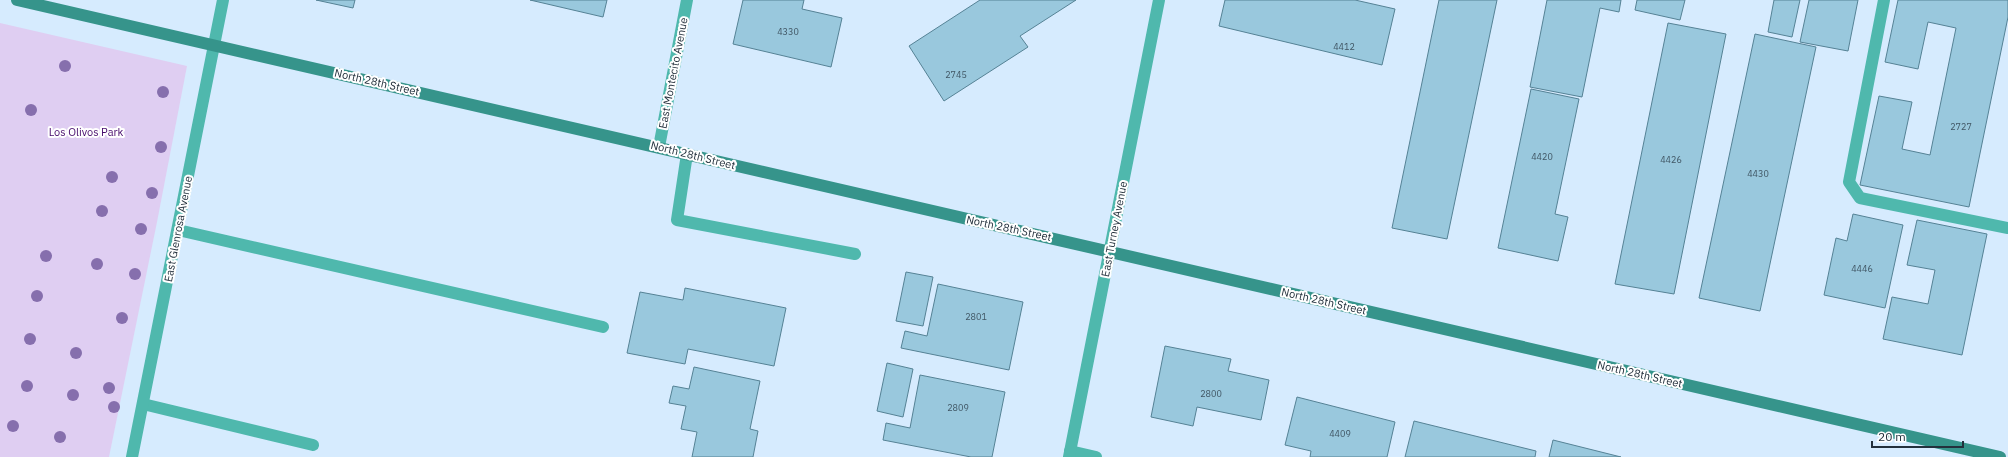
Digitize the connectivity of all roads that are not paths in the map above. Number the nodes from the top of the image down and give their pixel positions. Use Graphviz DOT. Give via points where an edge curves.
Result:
graph roads {
  1 [pos="17,0"];
  2 [pos="223,0"];
  3 [pos="687,0"];
  4 [pos="1159,0"];
  5 [pos="1884,0"];
  6 [pos="214,44"];
  7 [pos="658,147"];
  8 [pos="688,154"];
  9 [pos="2008,228"];
  10 [pos="178,230"];
  11 [pos="1110,250"];
  12 [pos="855,254"];
  13 [pos="603,327"];
  14 [pos="143,404"];
  15 [pos="313,444"];
  16 [pos="1069,454"];
  17 [pos="132,457"];
  18 [pos="1096,457"];
  19 [pos="2000,457"];
  1 -- 6 [label="street, North 28th Street"];
  2 -- 6 [label="street, East Glenrosa Avenue"];
  3 -- 7 [label="street, East Montecito Avenue"];
  4 -- 11 [label="street, East Turney Avenue"];
  5 -- 9 [label="street" via="1849,182 1860,198"];
  6 -- 7 [label="street, North 28th Street"];
  6 -- 10 [label="street, East Glenrosa Avenue"];
  7 -- 8 [label="street, North 28th Street"];
  8 -- 11 [label="street, North 28th Street" via="866,197"];
  8 -- 12 [label="street" via="678,220"];
  10 -- 13 [label="street"];
  10 -- 14 [label="street, East Glenrosa Avenue"];
  11 -- 16 [label="street, East Turney Avenue"];
  11 -- 19 [label="street, North 28th Street"];
  14 -- 15 [label="street"];
  14 -- 17 [label="street, East Glenrosa Avenue"];
  16 -- 18 [label="street"];
}
